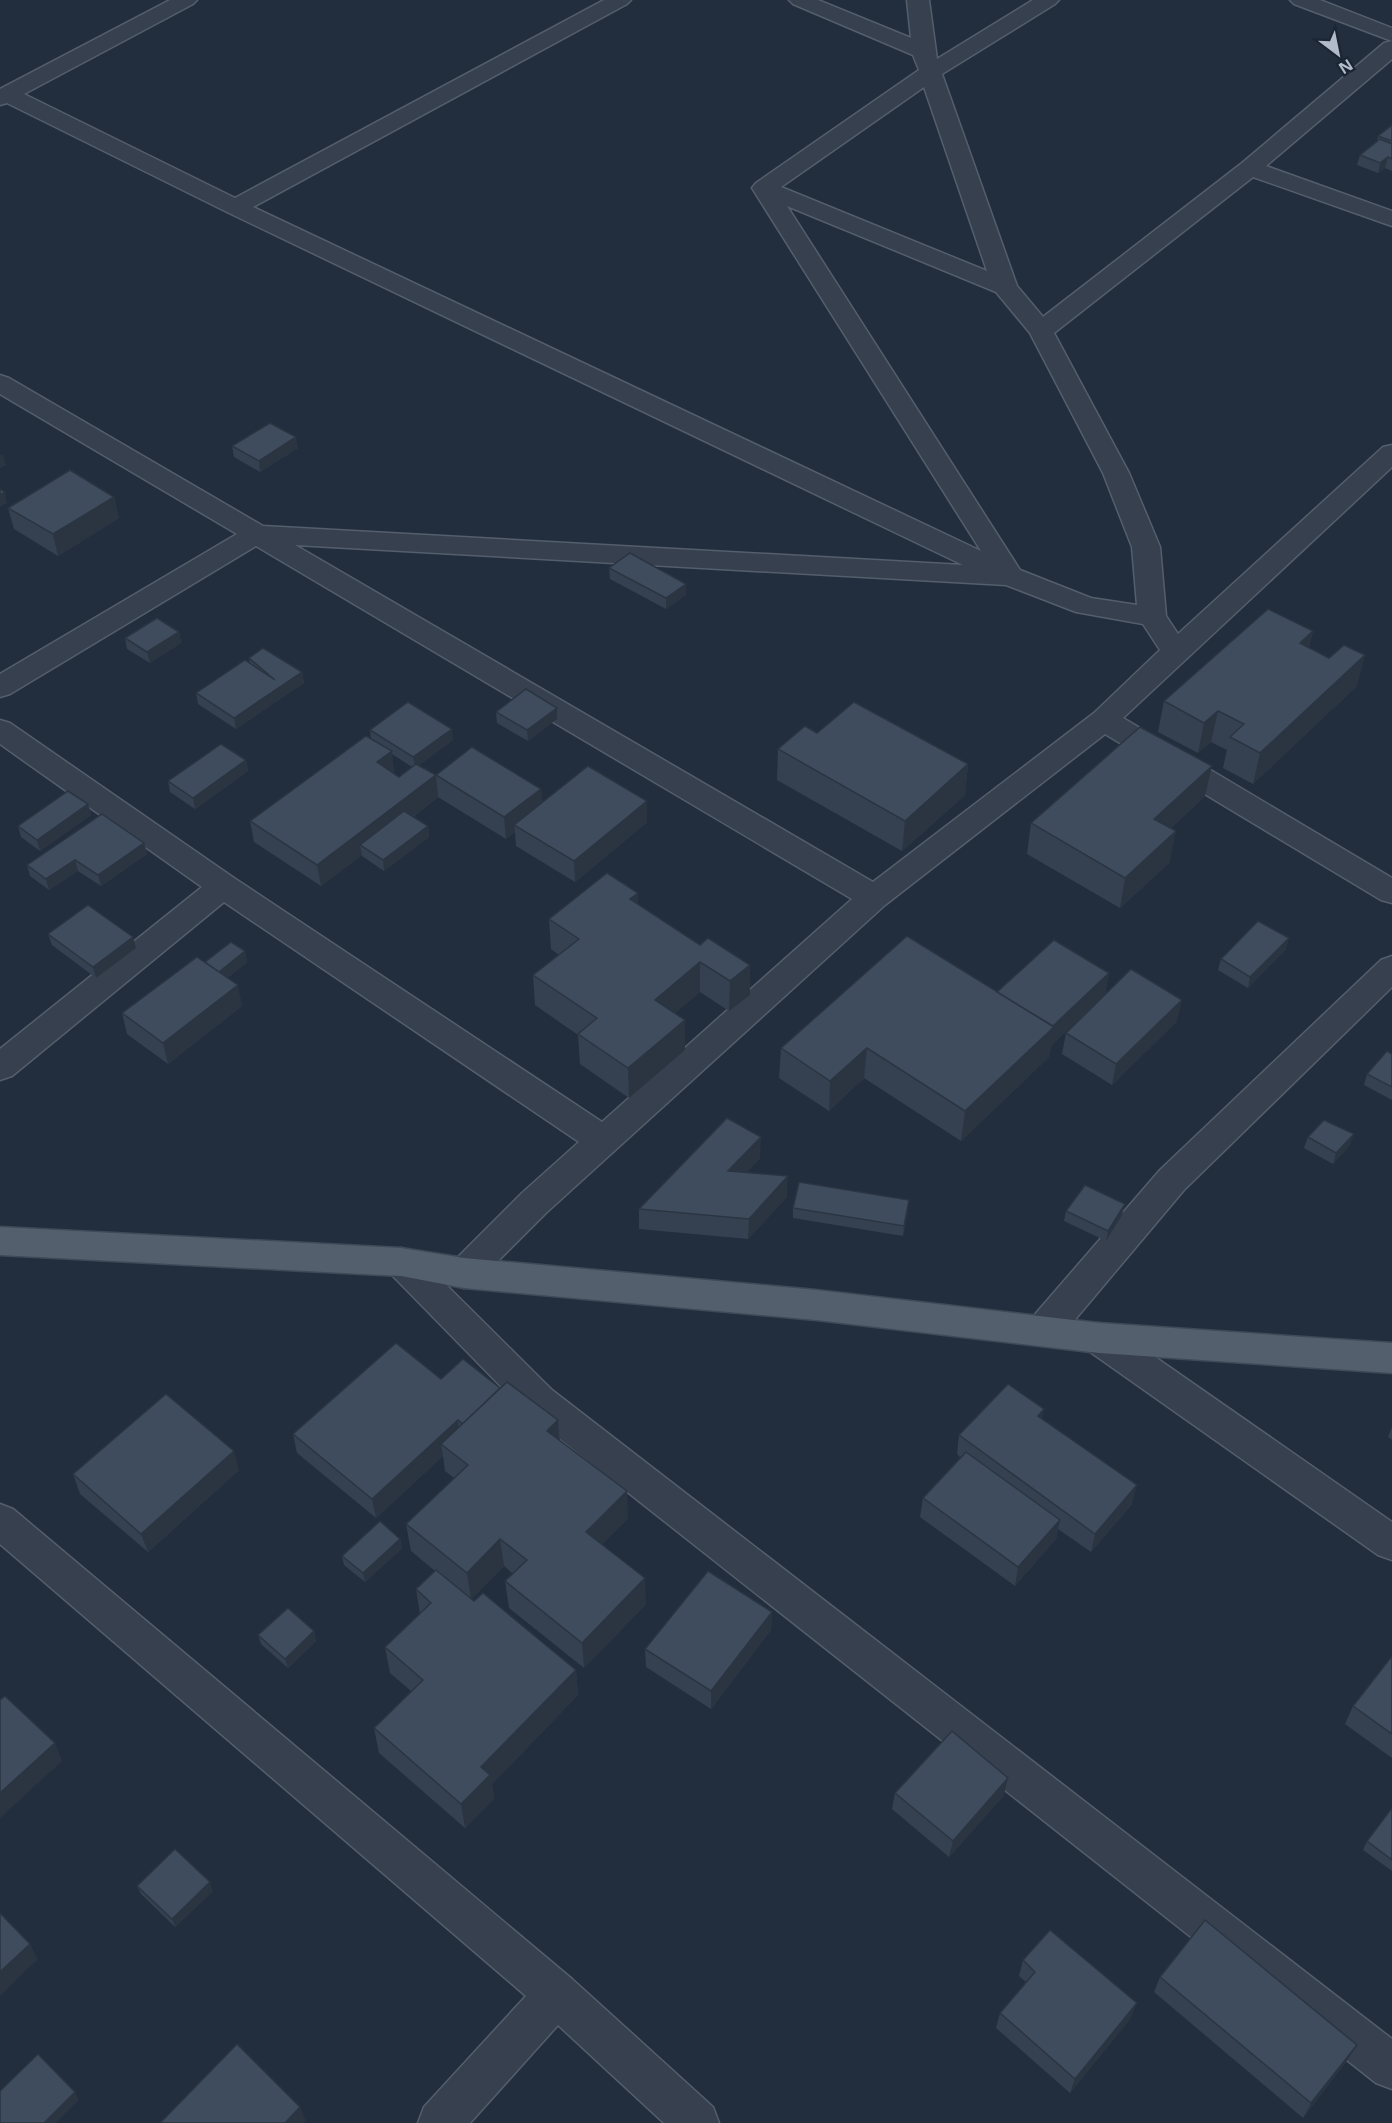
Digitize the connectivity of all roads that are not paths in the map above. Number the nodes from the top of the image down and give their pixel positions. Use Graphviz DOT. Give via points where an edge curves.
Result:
graph roads {
  1 [pos="186,0"];
  2 [pos="620,0"];
  3 [pos="800,0"];
  4 [pos="918,0"];
  5 [pos="1048,0"];
  6 [pos="1301,0"];
  7 [pos="1392,35"];
  8 [pos="1392,48"];
  9 [pos="928,61"];
  10 [pos="3,96"];
  11 [pos="1250,168"];
  12 [pos="764,188"];
  13 [pos="235,207"];
  14 [pos="1392,219"];
  15 [pos="1005,287"];
  16 [pos="1041,331"];
  17 [pos="0,383"];
  18 [pos="1392,453"];
  19 [pos="256,534"];
  20 [pos="1010,576"];
  21 [pos="1152,616"];
  22 [pos="1175,651"];
  23 [pos="0,687"];
  24 [pos="1104,720"];
  25 [pos="0,730"];
  26 [pos="223,886"];
  27 [pos="1392,892"];
  28 [pos="874,897"];
  29 [pos="1392,969"];
  30 [pos="0,1067"];
  31 [pos="604,1141"];
  32 [pos="0,1242"];
  33 [pos="401,1262"];
  34 [pos="464,1273"];
  35 [pos="1044,1330"];
  36 [pos="1099,1338"];
  37 [pos="1392,1358"];
  38 [pos="0,1521"];
  39 [pos="1392,1543"];
  40 [pos="557,1994"];
  41 [pos="1392,2067"];
  42 [pos="440,2123"];
  43 [pos="697,2123"];
  1 -- 10 [label="street"];
  2 -- 13 [label="street"];
  3 -- 9 [label="street"];
  4 -- 9 [label="street"];
  5 -- 9 [label="street"];
  6 -- 7 [label="street"];
  8 -- 11 [label="street"];
  9 -- 12 [label="street"];
  9 -- 15 [label="street"];
  10 -- 13 [label="street"];
  11 -- 14 [label="street"];
  11 -- 16 [label="street"];
  12 -- 15 [label="street"];
  12 -- 20 [label="street"];
  13 -- 20 [label="street"];
  15 -- 16 [label="street"];
  16 -- 21 [label="street" via="1116,473 1146,547"];
  17 -- 19 [label="street"];
  18 -- 22 [label="street"];
  19 -- 20 [label="street"];
  19 -- 23 [label="street"];
  19 -- 28 [label="street"];
  20 -- 21 [label="street" via="1086,606"];
  21 -- 22 [label="street"];
  22 -- 24 [label="street"];
  24 -- 27 [label="street"];
  24 -- 28 [label="street"];
  25 -- 26 [label="street"];
  26 -- 30 [label="street"];
  26 -- 31 [label="street"];
  28 -- 31 [label="street"];
  29 -- 35 [label="street" via="1172,1180"];
  31 -- 34 [label="street"];
  32 -- 33 [label="main road"];
  33 -- 34 [label="main road"];
  33 -- 41 [label="street" via="539,1401"];
  34 -- 35 [label="main road"];
  35 -- 36 [label="main road"];
  36 -- 37 [label="main road"];
  36 -- 39 [label="street"];
  38 -- 40 [label="street"];
  40 -- 42 [label="street"];
  40 -- 43 [label="street"];
}
